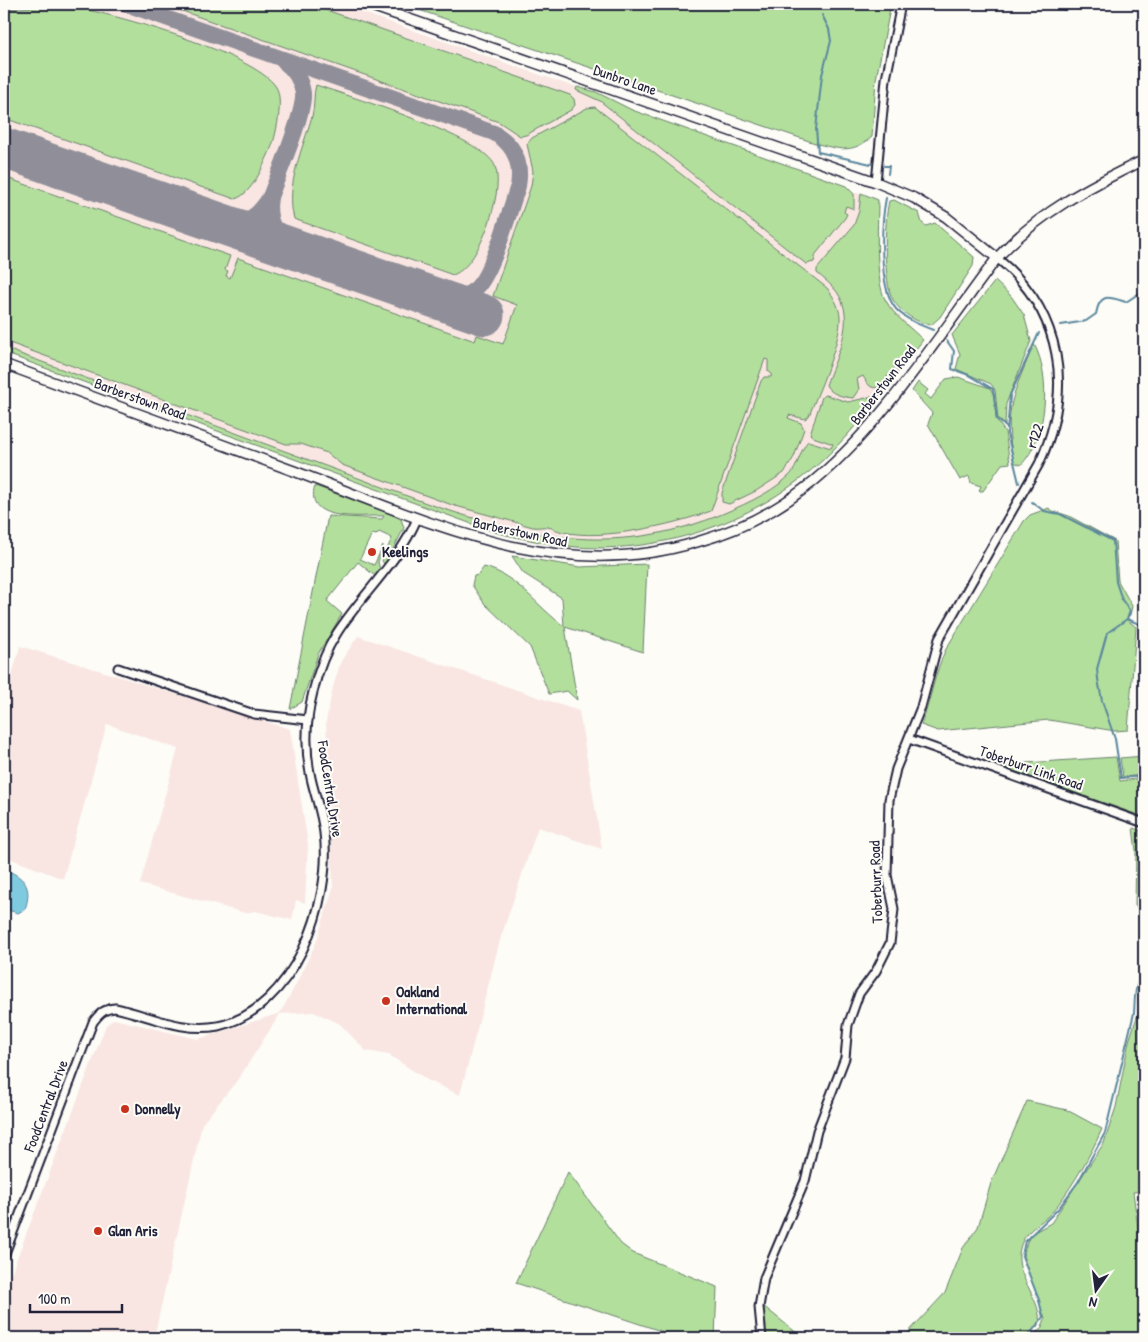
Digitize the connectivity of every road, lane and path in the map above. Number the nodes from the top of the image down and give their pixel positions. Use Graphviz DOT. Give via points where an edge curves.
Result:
graph roads {
  1 [pos="366,4"];
  2 [pos="901,4"];
  3 [pos="1144,160"];
  4 [pos="876,182"];
  5 [pos="997,258"];
  6 [pos="4,364"];
  7 [pos="417,518"];
  8 [pos="950,619"];
  9 [pos="118,668"];
  10 [pos="308,720"];
  11 [pos="909,739"];
  12 [pos="1144,823"];
  13 [pos="4,1256"];
  14 [pos="762,1338"];
  1 -- 4 [label="main road, Dunbro Lane"];
  2 -- 4 [label="street" via="886,79"];
  3 -- 5 [label="main road, Barberstown Road" via="1084,190 1047,214"];
  4 -- 5 [label="main road, Dunbro Lane" via="914,198 946,217"];
  5 -- 7 [label="main road, Barberstown Road" via="852,446 783,504 733,530 666,551 578,557 523,550"];
  5 -- 8 [label="street, r122" via="1023,282 1051,332 1059,388 1056,415 1050,441 1039,464"];
  6 -- 7 [label="main road, Barberstown Road"];
  7 -- 10 [label="street, FoodCentral Drive" via="402,549 330,644 315,683"];
  8 -- 11 [label="street, Toberburr Road" via="932,658 921,707"];
  9 -- 10 [label="street" via="254,714"];
  10 -- 13 [label="street, FoodCentral Drive" via="311,777 325,834 324,874 316,917 297,962 285,980 259,1005 240,1018 218,1026 188,1027 115,1008 100,1013 93,1022"];
  11 -- 12 [label="street, Toberburr Link Road"];
  11 -- 14 [label="street, Toberburr Road" via="896,769 889,800 887,874 894,909 890,943 876,971 859,994 848,1025 845,1058 817,1131 805,1181 764,1278 759,1307"];
}
